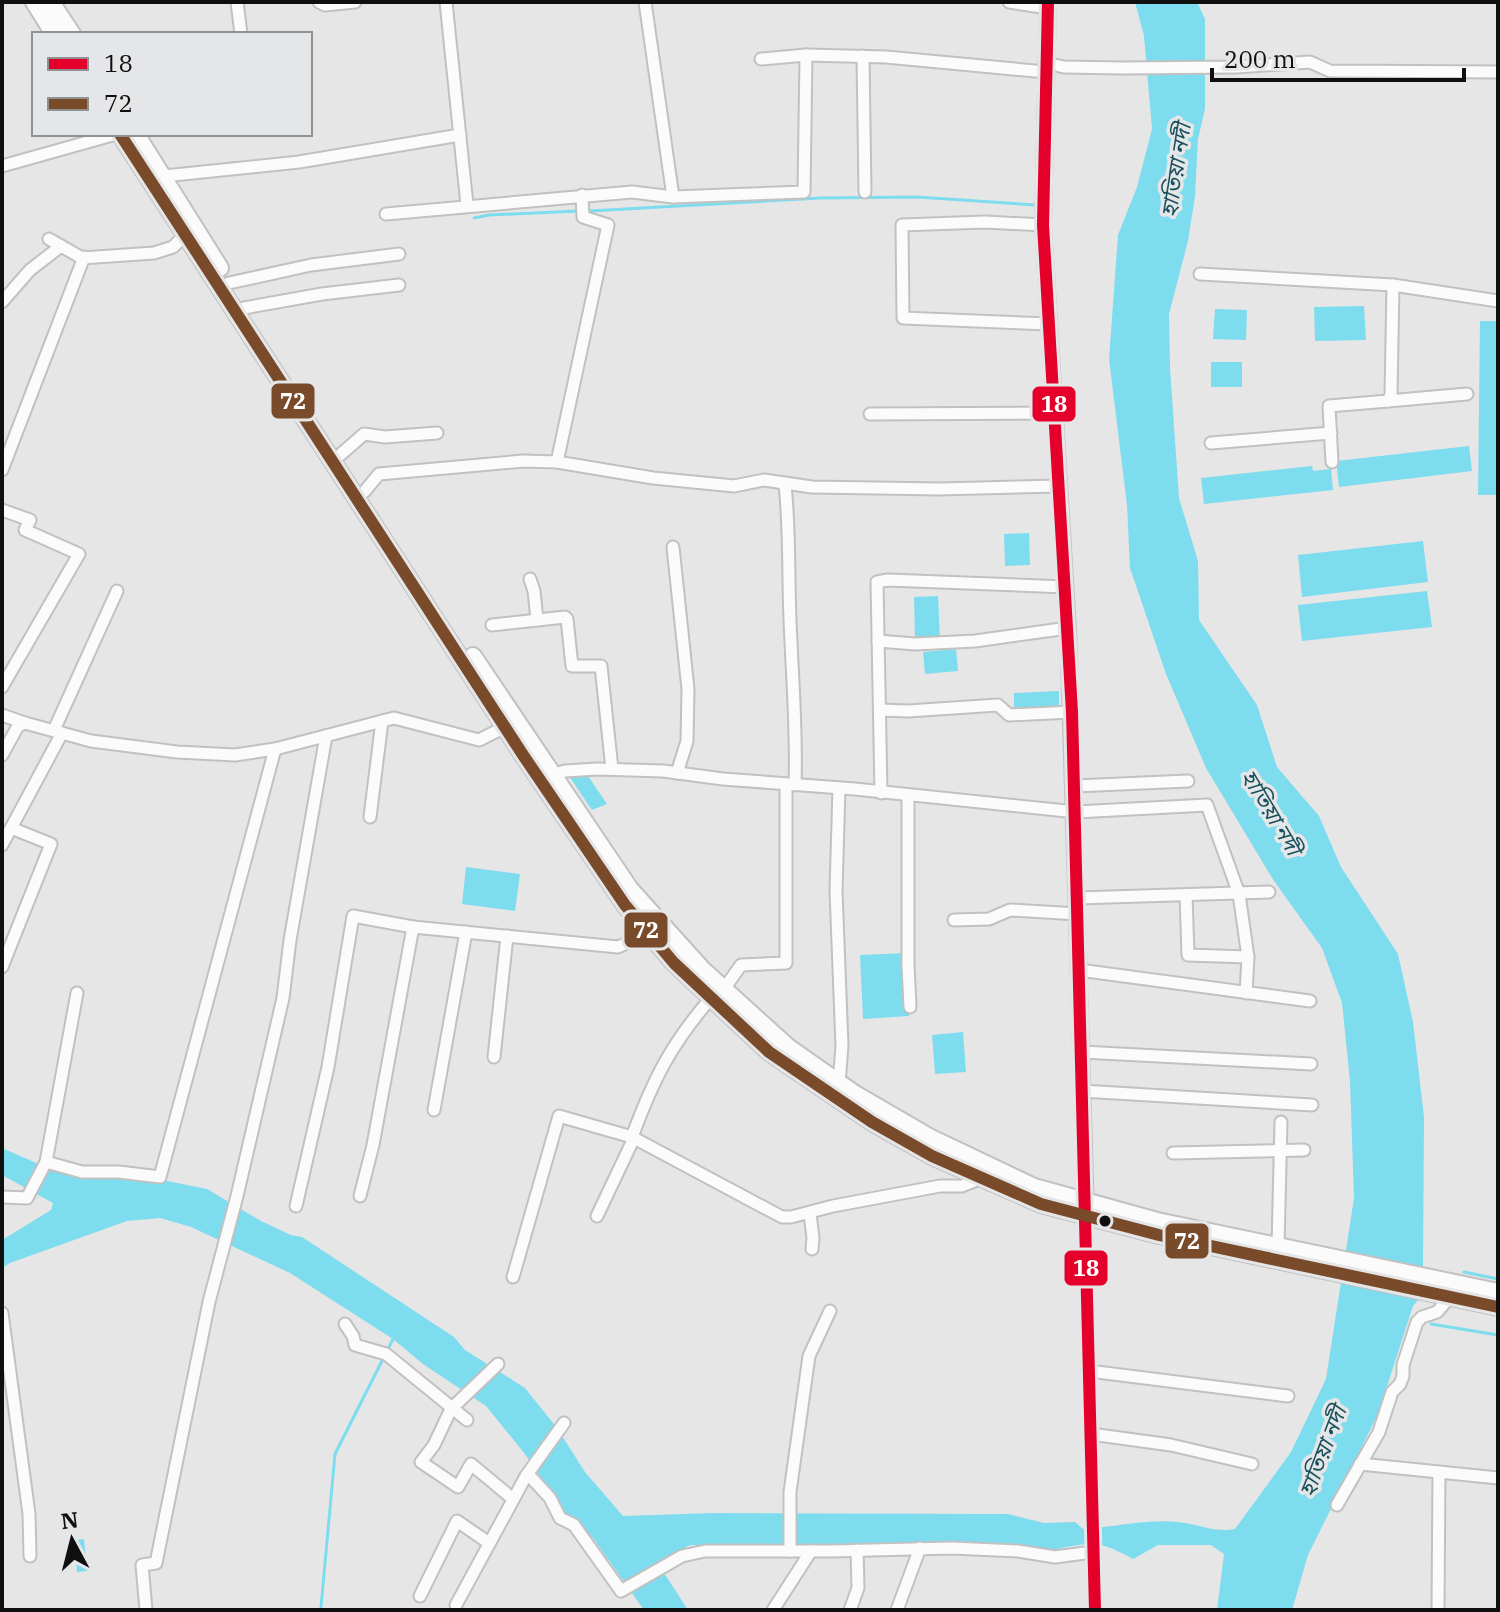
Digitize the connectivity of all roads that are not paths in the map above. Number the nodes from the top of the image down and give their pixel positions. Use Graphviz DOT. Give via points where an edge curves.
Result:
graph roads {
  1 [pos="34,2"];
  2 [pos="51,2"];
  3 [pos="237,2"];
  4 [pos="319,2"];
  5 [pos="355,2"];
  6 [pos="446,2"];
  7 [pos="645,2"];
  8 [pos="1009,2"];
  9 [pos="1048,5"];
  10 [pos="53,32"];
  11 [pos="71,32"];
  12 [pos="241,32"];
  13 [pos="806,55"];
  14 [pos="863,56"];
  15 [pos="761,59"];
  16 [pos="1046,68"];
  17 [pos="1498,72"];
  18 [pos="460,135"];
  19 [pos="111,136"];
  20 [pos="119,136"];
  21 [pos="137,136"];
  22 [pos="2,166"];
  23 [pos="164,176"];
  24 [pos="865,192"];
  25 [pos="582,195"];
  26 [pos="673,197"];
  27 [pos="467,205"];
  28 [pos="386,214"];
  29 [pos="1043,225"];
  30 [pos="185,235"];
  31 [pos="49,239"];
  32 [pos="61,246"];
  33 [pos="399,254"];
  34 [pos="84,257"];
  35 [pos="1200,274"];
  36 [pos="229,283"];
  37 [pos="399,285"];
  38 [pos="1393,285"];
  39 [pos="1498,301"];
  40 [pos="2,302"];
  41 [pos="244,308"];
  42 [pos="1049,324"];
  43 [pos="1467,394"];
  44 [pos="1388,401"];
  45 [pos="1054,413"];
  46 [pos="870,414"];
  47 [pos="437,433"];
  48 [pos="1331,433"];
  49 [pos="1211,443"];
  50 [pos="340,455"];
  51 [pos="557,462"];
  52 [pos="1332,462"];
  53 [pos="2,470"];
  54 [pos="785,485"];
  55 [pos="1058,486"];
  56 [pos="364,492"];
  57 [pos="2,510"];
  58 [pos="673,547"];
  59 [pos="530,579"];
  60 [pos="1066,587"];
  61 [pos="117,591"];
  62 [pos="537,620"];
  63 [pos="492,625"];
  64 [pos="1068,628"];
  65 [pos="878,641"];
  66 [pos="2,687"];
  67 [pos="880,710"];
  68 [pos="1072,712"];
  69 [pos="2,715"];
  70 [pos="382,721"];
  71 [pos="25,723"];
  72 [pos="505,727"];
  73 [pos="58,732"];
  74 [pos="326,736"];
  75 [pos="275,749"];
  76 [pos="2,755"];
  77 [pos="612,769"];
  78 [pos="677,773"];
  79 [pos="552,775"];
  80 [pos="1188,781"];
  81 [pos="790,785"];
  82 [pos="1075,786"];
  83 [pos="839,788"];
  84 [pos="881,793"];
  85 [pos="908,796"];
  86 [pos="1076,812"];
  87 [pos="370,817"];
  88 [pos="11,828"];
  89 [pos="2,845"];
  90 [pos="1269,892"];
  91 [pos="1239,894"];
  92 [pos="1186,895"];
  93 [pos="1078,898"];
  94 [pos="1078,914"];
  95 [pos="954,920"];
  96 [pos="413,927"];
  97 [pos="644,928"];
  98 [pos="466,932"];
  99 [pos="507,936"];
  100 [pos="1248,957"];
  101 [pos="2,967"];
  102 [pos="1079,970"];
  103 [pos="77,993"];
  104 [pos="1246,993"];
  105 [pos="718,994"];
  106 [pos="1310,1001"];
  107 [pos="910,1007"];
  108 [pos="1082,1052"];
  109 [pos="494,1057"];
  110 [pos="1311,1064"];
  111 [pos="839,1083"];
  112 [pos="1082,1091"];
  113 [pos="1312,1105"];
  114 [pos="434,1110"];
  115 [pos="1281,1122"];
  116 [pos="633,1138"];
  117 [pos="1304,1150"];
  118 [pos="1282,1151"];
  119 [pos="1173,1153"];
  120 [pos="45,1163"];
  121 [pos="982,1178"];
  122 [pos="360,1196"];
  123 [pos="2,1197"];
  124 [pos="296,1206"];
  125 [pos="1085,1209"];
  126 [pos="810,1214"];
  127 [pos="597,1216"];
  128 [pos="1278,1246"];
  129 [pos="812,1249"];
  130 [pos="1306,1259"];
  131 [pos="513,1277"];
  132 [pos="1449,1292"];
  133 [pos="1498,1292"];
  134 [pos="1498,1307"];
  135 [pos="830,1311"];
  136 [pos="2,1313"];
  137 [pos="345,1324"];
  138 [pos="497,1365"];
  139 [pos="1089,1371"];
  140 [pos="1288,1396"];
  141 [pos="451,1409"];
  142 [pos="467,1420"];
  143 [pos="563,1425"];
  144 [pos="1091,1434"];
  145 [pos="1252,1464"];
  146 [pos="1360,1464"];
  147 [pos="529,1471"];
  148 [pos="1439,1472"];
  149 [pos="1498,1478"];
  150 [pos="513,1499"];
  151 [pos="1337,1505"];
  152 [pos="489,1543"];
  153 [pos="920,1548"];
  154 [pos="1093,1549"];
  155 [pos="790,1550"];
  156 [pos="857,1550"];
  157 [pos="811,1551"];
  158 [pos="30,1556"];
  159 [pos="420,1596"];
  160 [pos="456,1605"];
  161 [pos="146,1610"];
  162 [pos="773,1610"];
  163 [pos="850,1610"];
  164 [pos="897,1610"];
  165 [pos="1095,1610"];
  166 [pos="1438,1610"];
  1 -- 10 [label="highway"];
  2 -- 11 [label="highway"];
  3 -- 12 [label="street"];
  4 -- 5 [label="street"];
  6 -- 18 [label="street"];
  7 -- 26 [label="street"];
  8 -- 9 [label="street"];
  9 -- 16 [label="main road"];
  13 -- 14 [label="street"];
  13 -- 15 [label="street"];
  13 -- 26 [label="street" via="804,192"];
  14 -- 16 [label="street"];
  14 -- 24 [label="street"];
  16 -- 17 [label="street" via="1310,62 1330,71"];
  16 -- 29 [label="main road"];
  18 -- 23 [label="street" via="299,162"];
  18 -- 27 [label="street"];
  19 -- 22 [label="street"];
  20 -- 30 [label="highway"];
  21 -- 23 [label="highway"];
  23 -- 36 [label="highway"];
  25 -- 26 [label="street" via="632,192"];
  25 -- 27 [label="street"];
  25 -- 51 [label="street" via="583,217 608,225"];
  27 -- 28 [label="street"];
  29 -- 42 [label="main road"];
  29 -- 42 [label="street" via="902,225 903,318"];
  30 -- 34 [label="street" via="173,247 154,253"];
  30 -- 72 [label="highway"];
  31 -- 32 [label="street"];
  32 -- 34 [label="street"];
  32 -- 40 [label="street"];
  33 -- 36 [label="street"];
  34 -- 53 [label="street"];
  35 -- 38 [label="street"];
  36 -- 41 [label="highway"];
  37 -- 41 [label="street"];
  38 -- 39 [label="street"];
  38 -- 44 [label="street"];
  41 -- 50 [label="highway"];
  42 -- 45 [label="main road"];
  43 -- 44 [label="street"];
  44 -- 48 [label="street" via="1329,406"];
  45 -- 46 [label="street"];
  45 -- 55 [label="main road"];
  47 -- 50 [label="street" via="364,434"];
  48 -- 49 [label="street"];
  48 -- 52 [label="street"];
  50 -- 56 [label="highway"];
  51 -- 54 [label="street" via="734,486 764,480"];
  51 -- 56 [label="street" via="379,474"];
  54 -- 55 [label="street"];
  54 -- 81 [label="street" via="795,695"];
  55 -- 60 [label="main road"];
  56 -- 79 [label="highway"];
  57 -- 66 [label="street" via="30,520 25,530 79,554"];
  58 -- 78 [label="street" via="688,689 687,741"];
  59 -- 62 [label="street"];
  60 -- 64 [label="main road"];
  60 -- 65 [label="street" via="877,582"];
  61 -- 73 [label="street"];
  62 -- 63 [label="street"];
  62 -- 77 [label="street" via="565,617 572,666 601,666"];
  64 -- 65 [label="street" via="975,641"];
  64 -- 68 [label="main road"];
  65 -- 67 [label="street"];
  67 -- 68 [label="street" via="998,705 1009,715"];
  67 -- 84 [label="street"];
  68 -- 82 [label="main road"];
  69 -- 71 [label="street"];
  70 -- 72 [label="street" via="403,719 479,740"];
  70 -- 74 [label="street"];
  70 -- 87 [label="street"];
  71 -- 73 [label="street"];
  71 -- 76 [label="street"];
  72 -- 97 [label="highway"];
  73 -- 75 [label="street" via="177,752 235,755"];
  73 -- 88 [label="street"];
  74 -- 75 [label="street"];
  74 -- 161 [label="street" via="283,998 209,1302 156,1563 142,1565"];
  75 -- 120 [label="street" via="160,1177 82,1172"];
  77 -- 78 [label="street"];
  77 -- 79 [label="street"];
  78 -- 81 [label="street"];
  79 -- 105 [label="highway" via="630,889"];
  80 -- 82 [label="street"];
  81 -- 83 [label="street"];
  81 -- 105 [label="street" via="786,963 741,965"];
  82 -- 86 [label="main road"];
  83 -- 84 [label="street"];
  83 -- 111 [label="street"];
  84 -- 85 [label="street"];
  85 -- 86 [label="street"];
  85 -- 107 [label="street"];
  86 -- 91 [label="street" via="1207,805"];
  86 -- 93 [label="main road"];
  88 -- 89 [label="street"];
  88 -- 101 [label="street" via="51,844"];
  90 -- 91 [label="street"];
  91 -- 92 [label="street"];
  91 -- 100 [label="street"];
  92 -- 93 [label="street"];
  92 -- 100 [label="street" via="1188,955"];
  93 -- 94 [label="main road"];
  94 -- 95 [label="street" via="1010,910 989,919"];
  94 -- 102 [label="main road"];
  96 -- 98 [label="street"];
  96 -- 122 [label="street"];
  96 -- 124 [label="street" via="353,916 328,1067"];
  97 -- 99 [label="street" via="618,947"];
  97 -- 105 [label="highway" via="674,963"];
  98 -- 99 [label="street"];
  98 -- 114 [label="street"];
  99 -- 109 [label="street"];
  100 -- 104 [label="street"];
  102 -- 104 [label="street"];
  102 -- 108 [label="main road"];
  103 -- 120 [label="street"];
  104 -- 106 [label="street"];
  105 -- 111 [label="highway"];
  105 -- 116 [label="street" via="669,1051"];
  105 -- 121 [label="highway" via="769,1052 872,1122"];
  108 -- 110 [label="street"];
  108 -- 112 [label="main road"];
  111 -- 125 [label="highway" via="942,1143"];
  112 -- 113 [label="street"];
  112 -- 125 [label="main road"];
  115 -- 118 [label="street"];
  116 -- 126 [label="street" via="776,1215"];
  116 -- 127 [label="street"];
  116 -- 131 [label="street" via="559,1116"];
  117 -- 118 [label="street"];
  118 -- 119 [label="street"];
  118 -- 128 [label="street"];
  120 -- 123 [label="street" via="27,1198"];
  121 -- 125 [label="highway" via="1041,1204"];
  121 -- 126 [label="street"];
  125 -- 128 [label="highway"];
  125 -- 130 [label="highway"];
  125 -- 139 [label="street"];
  126 -- 129 [label="street"];
  128 -- 130 [label="highway"];
  130 -- 132 [label="highway"];
  132 -- 133 [label="highway"];
  132 -- 134 [label="highway"];
  132 -- 146 [label="street" via="1437,1312 1417,1322 1400,1384"];
  135 -- 155 [label="street" via="809,1356 793,1463"];
  136 -- 158 [label="street"];
  137 -- 141 [label="street" via="355,1345 386,1354"];
  138 -- 141 [label="street"];
  139 -- 140 [label="street"];
  139 -- 144 [label="street"];
  141 -- 142 [label="street"];
  141 -- 150 [label="street" via="421,1462 458,1487 471,1464"];
  143 -- 147 [label="street"];
  144 -- 145 [label="street"];
  144 -- 154 [label="street"];
  146 -- 148 [label="street"];
  146 -- 151 [label="street"];
  147 -- 150 [label="street"];
  147 -- 155 [label="street" via="621,1591 682,1556"];
  148 -- 149 [label="street"];
  148 -- 166 [label="street"];
  150 -- 152 [label="street"];
  152 -- 159 [label="street" via="457,1521"];
  152 -- 160 [label="street"];
  153 -- 154 [label="street" via="1055,1557"];
  153 -- 156 [label="street"];
  153 -- 164 [label="street"];
  154 -- 165 [label="street"];
  155 -- 157 [label="street"];
  156 -- 157 [label="street"];
  156 -- 163 [label="street" via="858,1588"];
  157 -- 162 [label="street"];
}
